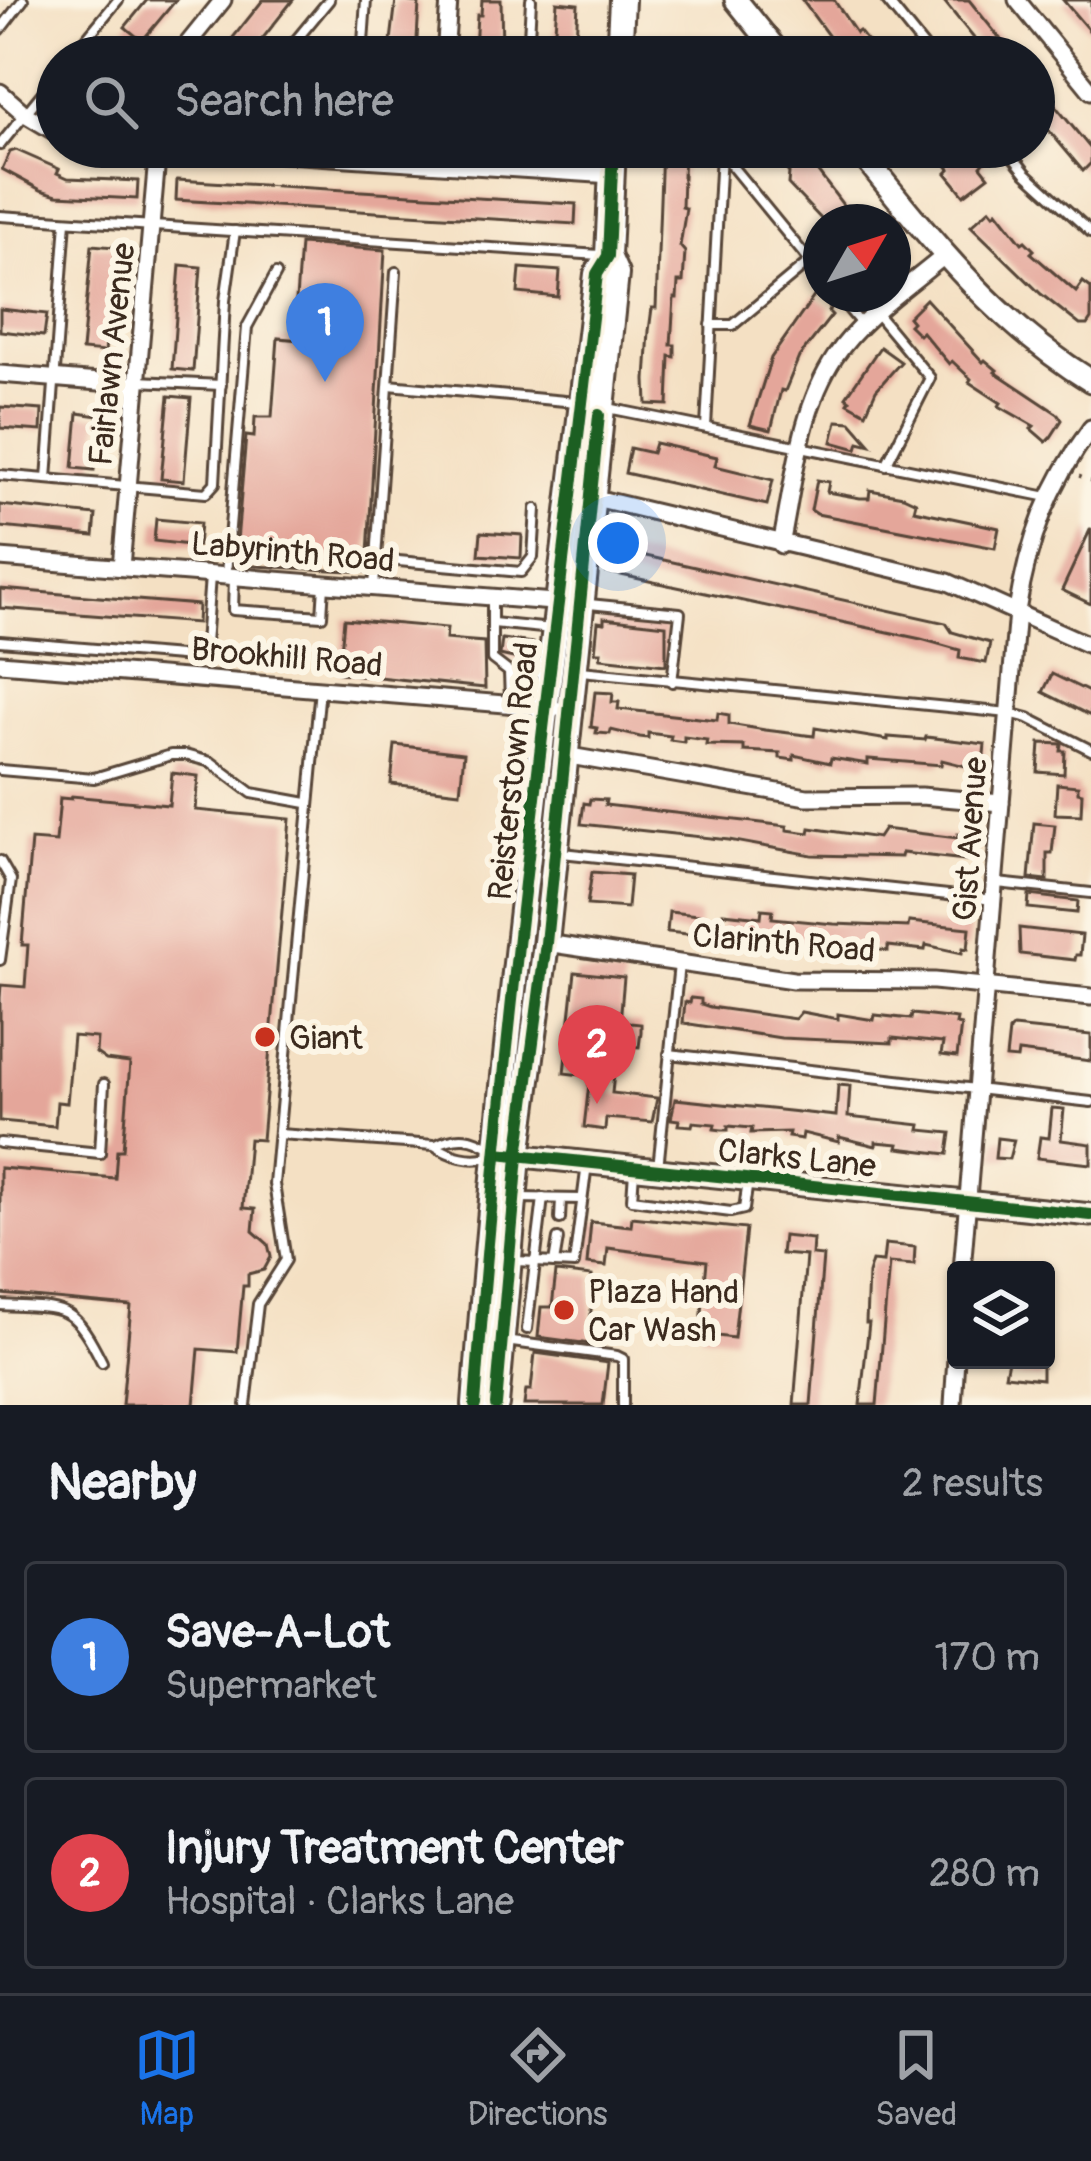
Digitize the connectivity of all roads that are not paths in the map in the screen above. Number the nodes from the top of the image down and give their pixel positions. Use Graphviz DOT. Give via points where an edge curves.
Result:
graph roads {
  1 [pos="23,0"];
  2 [pos="118,0"];
  3 [pos="223,0"];
  4 [pos="329,0"];
  5 [pos="366,0"];
  6 [pos="448,0"];
  7 [pos="531,0"];
  8 [pos="622,0"];
  9 [pos="736,0"];
  10 [pos="886,0"];
  11 [pos="1017,0"];
  12 [pos="0,30"];
  13 [pos="88,36"];
  14 [pos="194,36"];
  15 [pos="299,36"];
  16 [pos="363,36"];
  17 [pos="446,36"];
  18 [pos="529,36"];
  19 [pos="620,36"];
  20 [pos="762,36"];
  21 [pos="915,36"];
  22 [pos="1046,36"];
  23 [pos="1055,47"];
  24 [pos="1091,91"];
  25 [pos="0,92"];
  26 [pos="36,101"];
  27 [pos="25,114"];
  28 [pos="36,121"];
  29 [pos="0,146"];
  30 [pos="157,168"];
  31 [pos="515,168"];
  32 [pos="612,168"];
  33 [pos="720,168"];
  34 [pos="735,168"];
  35 [pos="873,168"];
  36 [pos="1022,168"];
  37 [pos="521,169"];
  38 [pos="612,175"];
  39 [pos="0,216"];
  40 [pos="66,220"];
  41 [pos="154,226"];
  42 [pos="235,231"];
  43 [pos="1091,232"];
  44 [pos="803,252"];
  45 [pos="608,256"];
  46 [pos="944,256"];
  47 [pos="803,267"];
  48 [pos="396,272"];
  49 [pos="276,274"];
  50 [pos="851,312"];
  51 [pos="876,313"];
  52 [pos="711,325"];
  53 [pos="862,325"];
  54 [pos="0,374"];
  55 [pos="54,378"];
  56 [pos="1091,381"];
  57 [pos="136,383"];
  58 [pos="220,385"];
  59 [pos="389,385"];
  60 [pos="591,405"];
  61 [pos="706,427"];
  62 [pos="1091,428"];
  63 [pos="802,447"];
  64 [pos="886,464"];
  65 [pos="0,475"];
  66 [pos="47,479"];
  67 [pos="128,488"];
  68 [pos="591,497"];
  69 [pos="1048,497"];
  70 [pos="536,509"];
  71 [pos="781,545"];
  72 [pos="0,558"];
  73 [pos="376,559"];
  74 [pos="122,567"];
  75 [pos="223,575"];
  76 [pos="325,584"];
  77 [pos="374,589"];
  78 [pos="492,597"];
  79 [pos="569,603"];
  80 [pos="1017,611"];
  81 [pos="494,623"];
  82 [pos="554,629"];
  83 [pos="0,641"];
  84 [pos="1091,646"];
  85 [pos="0,663"];
  86 [pos="508,672"];
  87 [pos="561,672"];
  88 [pos="673,682"];
  89 [pos="320,688"];
  90 [pos="510,704"];
  91 [pos="557,708"];
  92 [pos="1009,713"];
  93 [pos="1091,750"];
  94 [pos="565,755"];
  95 [pos="0,770"];
  96 [pos="307,803"];
  97 [pos="1001,803"];
  98 [pos="542,851"];
  99 [pos="0,860"];
  100 [pos="995,891"];
  101 [pos="1091,893"];
  102 [pos="546,944"];
  103 [pos="0,960"];
  104 [pos="679,964"];
  105 [pos="988,986"];
  106 [pos="1091,997"];
  107 [pos="669,1054"];
  108 [pos="104,1084"];
  109 [pos="978,1090"];
  110 [pos="1091,1102"];
  111 [pos="279,1134"];
  112 [pos="0,1142"];
  113 [pos="434,1145"];
  114 [pos="508,1154"];
  115 [pos="587,1163"];
  116 [pos="646,1169"];
  117 [pos="748,1179"];
  118 [pos="514,1198"];
  119 [pos="543,1198"];
  120 [pos="561,1199"];
  121 [pos="582,1199"];
  122 [pos="967,1202"];
  123 [pos="1091,1215"];
  124 [pos="560,1219"];
  125 [pos="558,1239"];
  126 [pos="508,1261"];
  127 [pos="963,1261"];
  128 [pos="537,1262"];
  129 [pos="554,1263"];
  130 [pos="0,1305"];
  131 [pos="531,1307"];
  132 [pos="504,1308"];
  133 [pos="527,1329"];
  134 [pos="501,1341"];
  135 [pos="102,1362"];
  136 [pos="956,1369"];
  137 [pos="246,1405"];
  138 [pos="480,1405"];
  139 [pos="496,1405"];
  140 [pos="623,1405"];
  141 [pos="955,1405"];
  1 -- 12 [label="lane"];
  2 -- 13 [label="lane"];
  3 -- 14 [label="street"];
  4 -- 15 [label="lane"];
  5 -- 16 [label="lane"];
  6 -- 17 [label="street"];
  7 -- 18 [label="lane"];
  8 -- 19 [label="main road"];
  9 -- 20 [label="street"];
  10 -- 21 [label="lane"];
  11 -- 22 [label="street"];
  23 -- 24 [label="street"];
  25 -- 27 [label="street"];
  26 -- 27 [label="lane"];
  27 -- 28 [label="street"];
  27 -- 29 [label="lane"];
  30 -- 41 [label="street, Fairlawn Avenue"];
  31 -- 37 [label="street"];
  32 -- 38 [label="main road, Reisterstown Road"];
  33 -- 52 [label="lane"];
  34 -- 44 [label="lane"];
  35 -- 46 [label="street"];
  36 -- 43 [label="lane"];
  37 -- 38 [label="street"];
  38 -- 45 [label="main road, Reisterstown Road"];
  39 -- 40 [label="lane"];
  40 -- 41 [label="lane"];
  40 -- 55 [label="lane"];
  41 -- 42 [label="lane"];
  41 -- 57 [label="street, Fairlawn Avenue"];
  42 -- 45 [label="lane"];
  42 -- 58 [label="lane"];
  45 -- 60 [label="main road, Reisterstown Road" via="597,274"];
  46 -- 51 [label="street"];
  46 -- 56 [label="street" via="1016,328"];
  47 -- 52 [label="lane" via="733,325"];
  48 -- 59 [label="lane"];
  49 -- 75 [label="lane" via="247,327"];
  50 -- 53 [label="lane"];
  51 -- 53 [label="street"];
  51 -- 64 [label="lane" via="930,378"];
  52 -- 61 [label="lane"];
  53 -- 63 [label="street" via="825,375"];
  54 -- 55 [label="street"];
  55 -- 57 [label="street"];
  55 -- 66 [label="lane"];
  57 -- 58 [label="lane"];
  57 -- 67 [label="street, Fairlawn Avenue"];
  58 -- 67 [label="lane" via="215,483 206,493"];
  59 -- 60 [label="lane"];
  59 -- 73 [label="lane"];
  60 -- 61 [label="lane"];
  60 -- 68 [label="main road, Reisterstown Road"];
  60 -- 79 [label="main road, Reisterstown Road"];
  61 -- 63 [label="lane"];
  62 -- 69 [label="street, Gist Avenue"];
  63 -- 64 [label="lane"];
  63 -- 71 [label="street"];
  64 -- 69 [label="lane"];
  65 -- 66 [label="lane"];
  66 -- 67 [label="lane"];
  67 -- 74 [label="street, Fairlawn Avenue"];
  68 -- 71 [label="street"];
  68 -- 79 [label="main road, Reisterstown Road"];
  69 -- 80 [label="street, Gist Avenue"];
  70 -- 73 [label="lane" via="533,557 521,572"];
  71 -- 80 [label="street" via="948,582"];
  72 -- 74 [label="street, Labyrinth Road"];
  73 -- 77 [label="lane"];
  74 -- 75 [label="street, Labyrinth Road"];
  75 -- 76 [label="street, Labyrinth Road"];
  75 -- 76 [label="lane" via="233,610 322,616"];
  75 -- 83 [label="lane" via="204,658"];
  76 -- 77 [label="street, Labyrinth Road"];
  77 -- 78 [label="street, Labyrinth Road"];
  78 -- 79 [label="street, Labyrinth Road"];
  78 -- 81 [label="lane"];
  79 -- 82 [label="main road, Reisterstown Road"];
  79 -- 87 [label="main road, Reisterstown Road"];
  79 -- 88 [label="lane" via="680,613"];
  80 -- 84 [label="street"];
  80 -- 92 [label="street, Gist Avenue"];
  81 -- 82 [label="lane"];
  81 -- 86 [label="lane" via="492,659"];
  82 -- 87 [label="main road, Reisterstown Road"];
  85 -- 89 [label="street, Brookhill Road"];
  86 -- 87 [label="lane"];
  86 -- 90 [label="lane"];
  87 -- 88 [label="lane"];
  87 -- 91 [label="main road, Reisterstown Road"];
  88 -- 92 [label="lane"];
  89 -- 90 [label="street, Brookhill Road"];
  89 -- 96 [label="lane"];
  90 -- 91 [label="street, Brookhill Road"];
  91 -- 94 [label="main road, Reisterstown Road"];
  91 -- 98 [label="main road, Reisterstown Road"];
  92 -- 93 [label="lane"];
  92 -- 97 [label="street, Gist Avenue"];
  94 -- 97 [label="street" via="807,797"];
  94 -- 98 [label="main road, Reisterstown Road"];
  95 -- 96 [label="lane" via="94,778 185,755 211,762 252,793"];
  96 -- 111 [label="lane"];
  97 -- 100 [label="street, Gist Avenue"];
  98 -- 100 [label="lane"];
  98 -- 102 [label="main road, Reisterstown Road" via="534,937"];
  98 -- 114 [label="main road, Reisterstown Road"];
  99 -- 103 [label="lane" via="10,880"];
  100 -- 101 [label="lane"];
  100 -- 105 [label="street, Gist Avenue"];
  102 -- 104 [label="street, Clarinth Road"];
  102 -- 114 [label="main road, Reisterstown Road"];
  104 -- 105 [label="street, Clarinth Road" via="817,982"];
  104 -- 107 [label="lane"];
  105 -- 106 [label="street, Clarinth Road"];
  105 -- 109 [label="street, Gist Avenue"];
  107 -- 109 [label="lane"];
  107 -- 116 [label="lane"];
  108 -- 112 [label="lane" via="100,1153"];
  109 -- 110 [label="lane"];
  109 -- 122 [label="street, Gist Avenue"];
  111 -- 113 [label="lane"];
  111 -- 137 [label="lane" via="274,1184 286,1260 258,1304"];
  113 -- 114 [label="lane" via="481,1160"];
  113 -- 114 [label="lane" via="477,1139"];
  114 -- 115 [label="street, Clarks Lane"];
  114 -- 118 [label="main road, Reisterstown Road"];
  114 -- 138 [label="main road, Reisterstown Road" via="478,1364"];
  115 -- 116 [label="street, Clarks Lane"];
  115 -- 121 [label="lane"];
  116 -- 117 [label="street, Clarks Lane"];
  116 -- 117 [label="lane" via="632,1199 731,1212 744,1209"];
  117 -- 122 [label="street, Clarks Lane"];
  118 -- 119 [label="lane"];
  118 -- 126 [label="main road, Reisterstown Road"];
  119 -- 120 [label="lane"];
  119 -- 128 [label="lane"];
  120 -- 121 [label="lane"];
  120 -- 124 [label="lane"];
  121 -- 129 [label="lane" via="574,1264"];
  122 -- 123 [label="street, Clarks Lane"];
  122 -- 127 [label="street, Gist Avenue"];
  125 -- 129 [label="lane"];
  126 -- 128 [label="lane"];
  126 -- 132 [label="main road, Reisterstown Road"];
  128 -- 129 [label="lane"];
  128 -- 131 [label="lane"];
  130 -- 135 [label="lane" via="69,1314 83,1323"];
  131 -- 132 [label="lane"];
  131 -- 133 [label="lane"];
  132 -- 134 [label="main road, Reisterstown Road"];
  134 -- 139 [label="main road, Reisterstown Road"];
  134 -- 140 [label="lane" via="623,1359"];
  136 -- 141 [label="street"];
}
